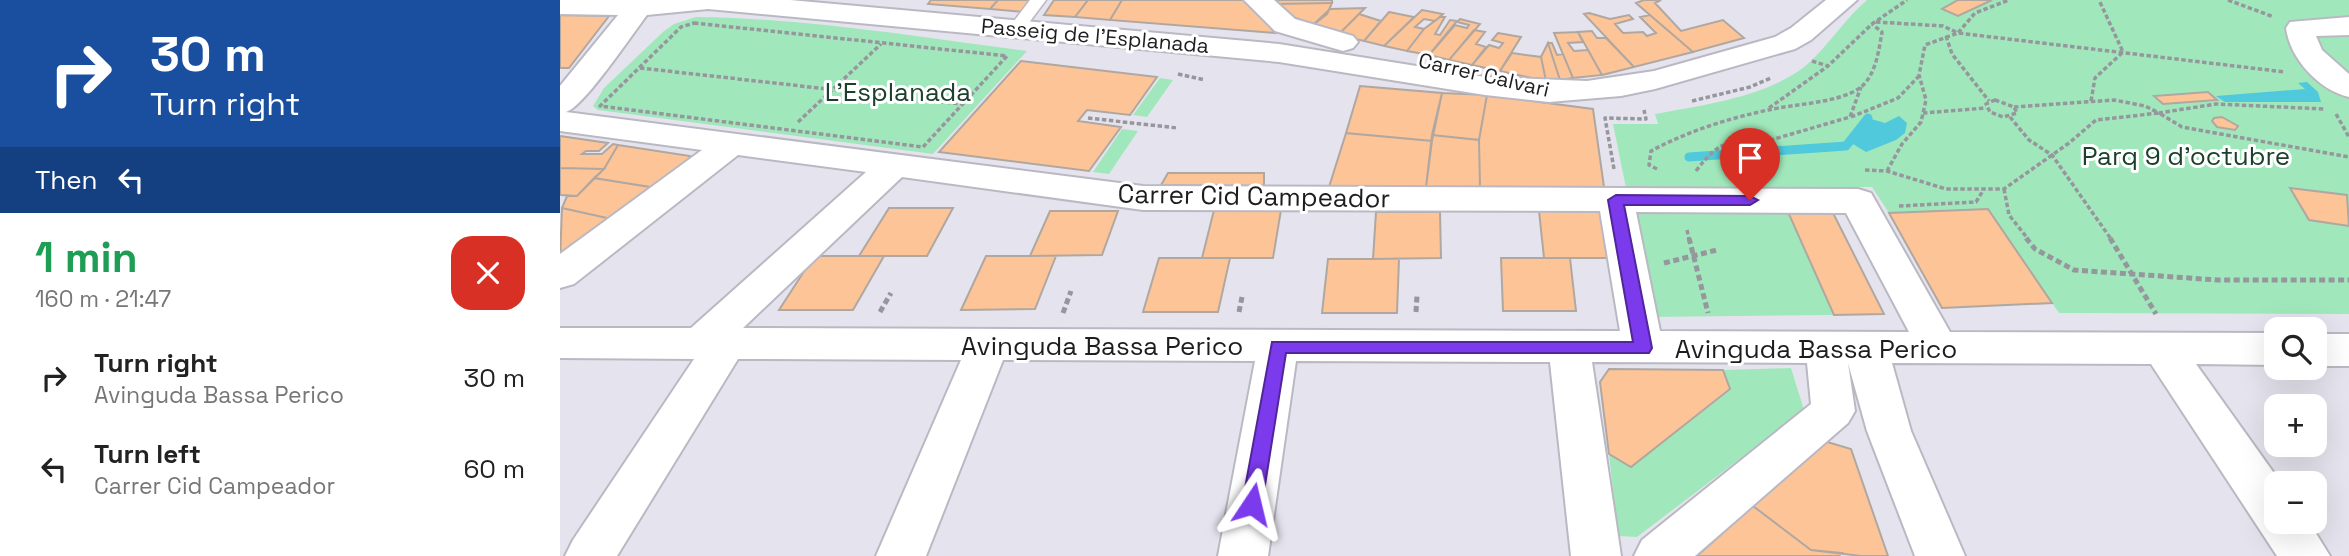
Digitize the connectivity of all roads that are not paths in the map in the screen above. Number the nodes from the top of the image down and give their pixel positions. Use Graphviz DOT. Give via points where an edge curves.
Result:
graph roads {
  1 [pos="1038,0"];
  2 [pos="1258,0"];
  3 [pos="1843,0"];
  4 [pos="641,4"];
  5 [pos="560,6"];
  6 [pos="1801,13"];
  7 [pos="2349,26"];
  8 [pos="1016,29"];
  9 [pos="1549,93"];
  10 [pos="2342,99"];
  11 [pos="560,104"];
  12 [pos="560,121"];
  13 [pos="730,145"];
  14 [pos="894,166"];
  15 [pos="1616,189"];
  16 [pos="560,274"];
  17 [pos="2162,336"];
  18 [pos="560,343"];
  19 [pos="712,345"];
  20 [pos="989,346"];
  21 [pos="1278,347"];
  22 [pos="1569,348"];
  23 [pos="1643,348"];
  24 [pos="2264,348"];
  25 [pos="1846,349"];
  26 [pos="1939,349"];
  27 [pos="2327,350"];
  28 [pos="2349,350"];
  29 [pos="1833,411"];
  30 [pos="1889,430"];
  31 [pos="2264,494"];
  32 [pos="2289,534"];
  33 [pos="590,556"];
  34 [pos="901,556"];
  35 [pos="1243,556"];
  36 [pos="1596,556"];
  37 [pos="1659,556"];
  38 [pos="1940,556"];
  39 [pos="2305,556"];
  1 -- 8 [label="lane"];
  2 -- 9 [label="street, Carrer Calvari" via="1285,25 1325,38"];
  3 -- 6 [label="street, Carrer Calvari"];
  4 -- 5 [label="street, Passeig de l'Esplanada"];
  4 -- 8 [label="street, Passeig de l'Esplanada" via="708,1"];
  4 -- 11 [label="street"];
  6 -- 9 [label="street, Carrer Calvari" via="1801,34 1786,43 1632,85"];
  7 -- 10 [label="street" via="2300,28 2300,41 2307,53"];
  8 -- 9 [label="street, Passeig de l'Esplanada" via="1279,52"];
  12 -- 13 [label="street, Carrer Cid Campeador"];
  13 -- 14 [label="street, Carrer Cid Campeador"];
  13 -- 16 [label="street"];
  14 -- 15 [label="street, Carrer Cid Campeador" via="1143,198"];
  14 -- 19 [label="street"];
  15 -- 23 [label="street"];
  15 -- 26 [label="street, Carrer Cid Campeador" via="1857,185"];
  17 -- 24 [label="street, Avinguda Bassa Perico"];
  17 -- 26 [label="street, Avinguda Bassa Perico"];
  17 -- 31 [label="street"];
  18 -- 19 [label="street, Avinguda Bassa Perico"];
  19 -- 20 [label="street, Avinguda Bassa Perico"];
  19 -- 33 [label="street"];
  20 -- 21 [label="street, Avinguda Bassa Perico"];
  20 -- 34 [label="street"];
  21 -- 22 [label="street, Avinguda Bassa Perico"];
  21 -- 35 [label="street"];
  22 -- 23 [label="street, Avinguda Bassa Perico"];
  22 -- 36 [label="street"];
  23 -- 25 [label="street, Avinguda Bassa Perico"];
  25 -- 26 [label="street, Avinguda Bassa Perico"];
  25 -- 29 [label="street"];
  25 -- 30 [label="street"];
  27 -- 28 [label="street"];
  29 -- 30 [label="street"];
  29 -- 37 [label="street"];
  30 -- 38 [label="street"];
  32 -- 39 [label="street"];
}
